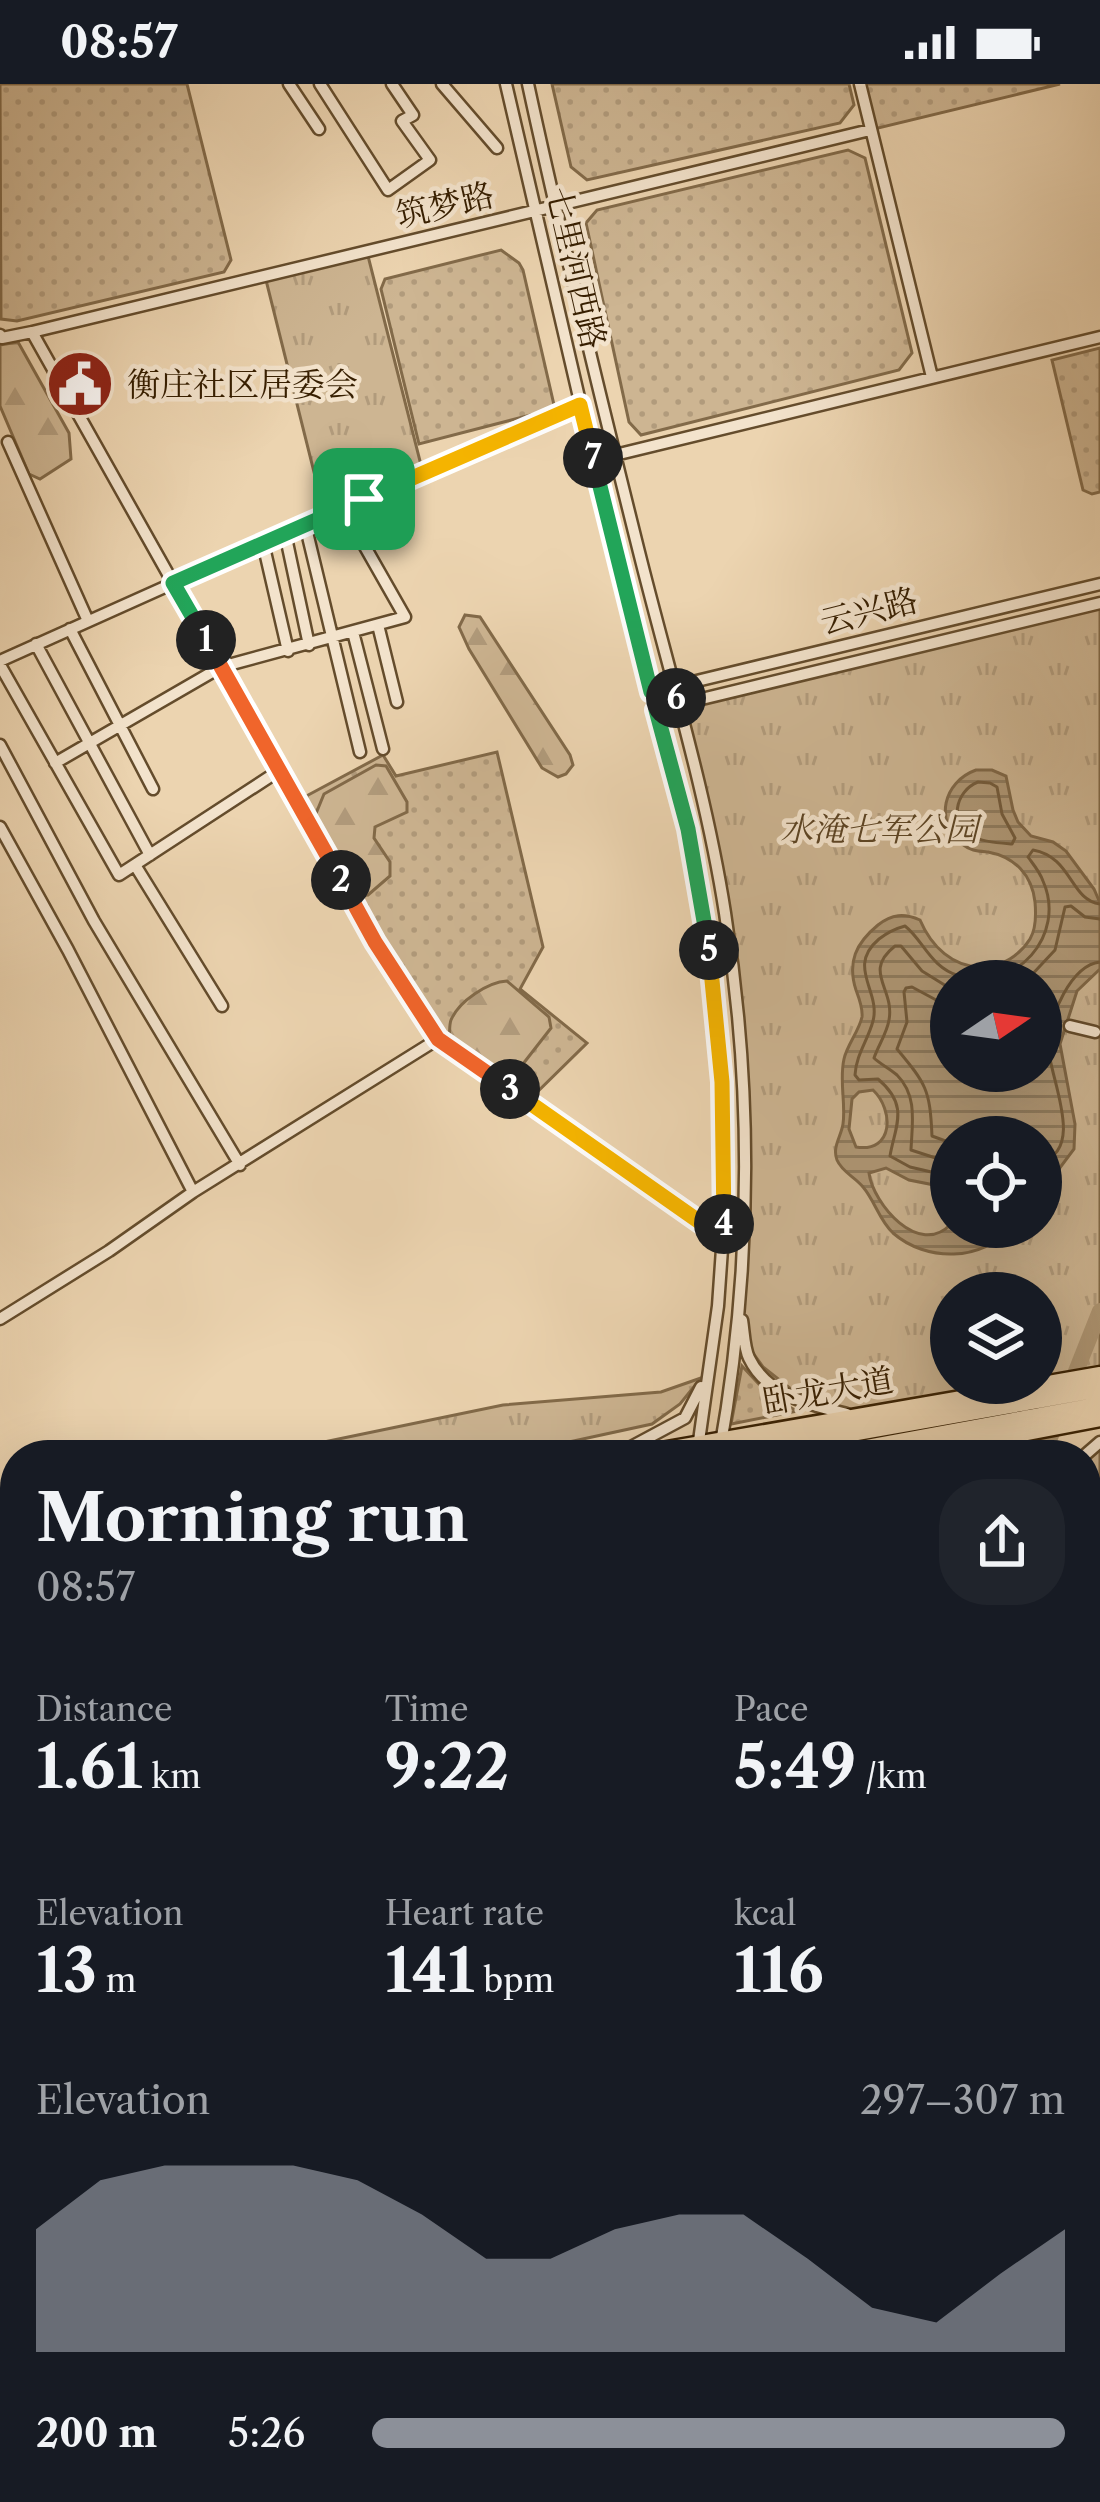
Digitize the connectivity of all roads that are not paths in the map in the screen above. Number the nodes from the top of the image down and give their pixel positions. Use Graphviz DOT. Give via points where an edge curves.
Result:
graph roads {
  1 [pos="289,84"];
  2 [pos="320,84"];
  3 [pos="392,84"];
  4 [pos="442,84"];
  5 [pos="506,84"];
  6 [pos="528,84"];
  7 [pos="860,84"];
  8 [pos="319,129"];
  9 [pos="870,130"];
  10 [pos="497,148"];
  11 [pos="555,206"];
  12 [pos="536,211"];
  13 [pos="32,332"];
  14 [pos="0,335"];
  15 [pos="1100,337"];
  16 [pos="932,377"];
  17 [pos="580,405"];
  18 [pos="8,442"];
  19 [pos="615,455"];
  20 [pos="343,508"];
  21 [pos="305,524"];
  22 [pos="285,533"];
  23 [pos="263,543"];
  24 [pos="173,583"];
  25 [pos="1100,584"];
  26 [pos="1100,603"];
  27 [pos="88,621"];
  28 [pos="378,625"];
  29 [pos="70,629"];
  30 [pos="353,632"];
  31 [pos="332,638"];
  32 [pos="36,644"];
  33 [pos="309,645"];
  34 [pos="288,651"];
  35 [pos="0,663"];
  36 [pos="221,667"];
  37 [pos="672,686"];
  38 [pos="651,692"];
  39 [pos="397,702"];
  40 [pos="677,705"];
  41 [pos="656,710"];
  42 [pos="120,725"];
  43 [pos="89,743"];
  44 [pos="0,745"];
  45 [pos="383,749"];
  46 [pos="360,752"];
  47 [pos="56,763"];
  48 [pos="280,770"];
  49 [pos="153,788"];
  50 [pos="0,827"];
  51 [pos="150,855"];
  52 [pos="135,865"];
  53 [pos="222,1006"];
  54 [pos="1070,1026"];
  55 [pos="1095,1032"];
  56 [pos="438,1039"];
  57 [pos="240,1165"];
  58 [pos="193,1192"];
  59 [pos="724,1239"];
  60 [pos="740,1310"];
  61 [pos="0,1319"];
  62 [pos="713,1343"];
  63 [pos="1100,1375"];
  64 [pos="1100,1389"];
  65 [pos="1100,1405"];
  66 [pos="856,1417"];
  67 [pos="1100,1418"];
  68 [pos="1020,1433"];
  69 [pos="644,1440"];
  70 [pos="699,1440"];
  71 [pos="724,1440"];
  72 [pos="763,1440"];
  73 [pos="785,1440"];
  74 [pos="910,1440"];
  75 [pos="984,1440"];
  76 [pos="1016,1440"];
  1 -- 8 [label="street"];
  2 -- 3 [label="street" via="388,190 430,160 401,121 412,115"];
  4 -- 10 [label="street"];
  5 -- 12 [label="street, 七里河西路"];
  6 -- 11 [label="street, 七里河西路"];
  7 -- 9 [label="street"];
  9 -- 11 [label="street, 筑梦路"];
  9 -- 16 [label="street"];
  11 -- 12 [label="street, 筑梦路"];
  11 -- 19 [label="street, 七里河西路"];
  12 -- 13 [label="street, 筑梦路"];
  12 -- 17 [label="street, 七里河西路"];
  13 -- 14 [label="street, 筑梦路"];
  13 -- 24 [label="street"];
  15 -- 16 [label="street"];
  16 -- 19 [label="street"];
  17 -- 20 [label="street"];
  17 -- 38 [label="street, 七里河西路"];
  18 -- 27 [label="street"];
  19 -- 37 [label="street, 七里河西路"];
  20 -- 21 [label="street"];
  20 -- 28 [label="street" via="405,617"];
  21 -- 22 [label="street"];
  21 -- 31 [label="street"];
  22 -- 23 [label="street"];
  22 -- 33 [label="street"];
  23 -- 24 [label="street"];
  23 -- 34 [label="street"];
  24 -- 27 [label="street"];
  24 -- 36 [label="street"];
  25 -- 37 [label="street, 云兴路"];
  26 -- 40 [label="street, 云兴路"];
  27 -- 29 [label="street"];
  28 -- 30 [label="street"];
  28 -- 39 [label="street"];
  29 -- 32 [label="street"];
  29 -- 42 [label="street"];
  30 -- 31 [label="street"];
  30 -- 45 [label="street"];
  31 -- 33 [label="street"];
  31 -- 46 [label="street"];
  32 -- 35 [label="street"];
  32 -- 43 [label="street"];
  33 -- 34 [label="street"];
  34 -- 36 [label="street"];
  35 -- 47 [label="street"];
  36 -- 42 [label="street"];
  36 -- 48 [label="street"];
  37 -- 38 [label="street, 云兴路"];
  37 -- 40 [label="street, 七里河西路"];
  38 -- 41 [label="street, 七里河西路"];
  40 -- 41 [label="street, 云兴路"];
  40 -- 60 [label="street, 七里河西路" via="725,912 740,1032 747,1200"];
  41 -- 59 [label="street, 七里河西路" via="710,955"];
  42 -- 43 [label="street"];
  42 -- 49 [label="street"];
  43 -- 47 [label="street"];
  43 -- 51 [label="street"];
  44 -- 57 [label="street"];
  47 -- 52 [label="street" via="119,875"];
  48 -- 51 [label="street"];
  48 -- 56 [label="street"];
  50 -- 58 [label="street"];
  51 -- 52 [label="street"];
  52 -- 53 [label="street"];
  54 -- 55 [label="street"];
  56 -- 57 [label="street"];
  56 -- 59 [label="street"];
  57 -- 58 [label="street"];
  58 -- 61 [label="street"];
  59 -- 62 [label="street, 七里河西路"];
  60 -- 66 [label="street" via="749,1358 766,1379 794,1400"];
  60 -- 71 [label="street, 七里河西路"];
  62 -- 69 [label="street" via="685,1418"];
  62 -- 70 [label="street, 七里河西路"];
  63 -- 66 [label="highway, 卧龙大道"];
  64 -- 73 [label="highway"];
  65 -- 74 [label="highway"];
  66 -- 72 [label="highway, 卧龙大道"];
  67 -- 68 [label="highway"];
  68 -- 75 [label="highway"];
  68 -- 76 [label="street"];
}
